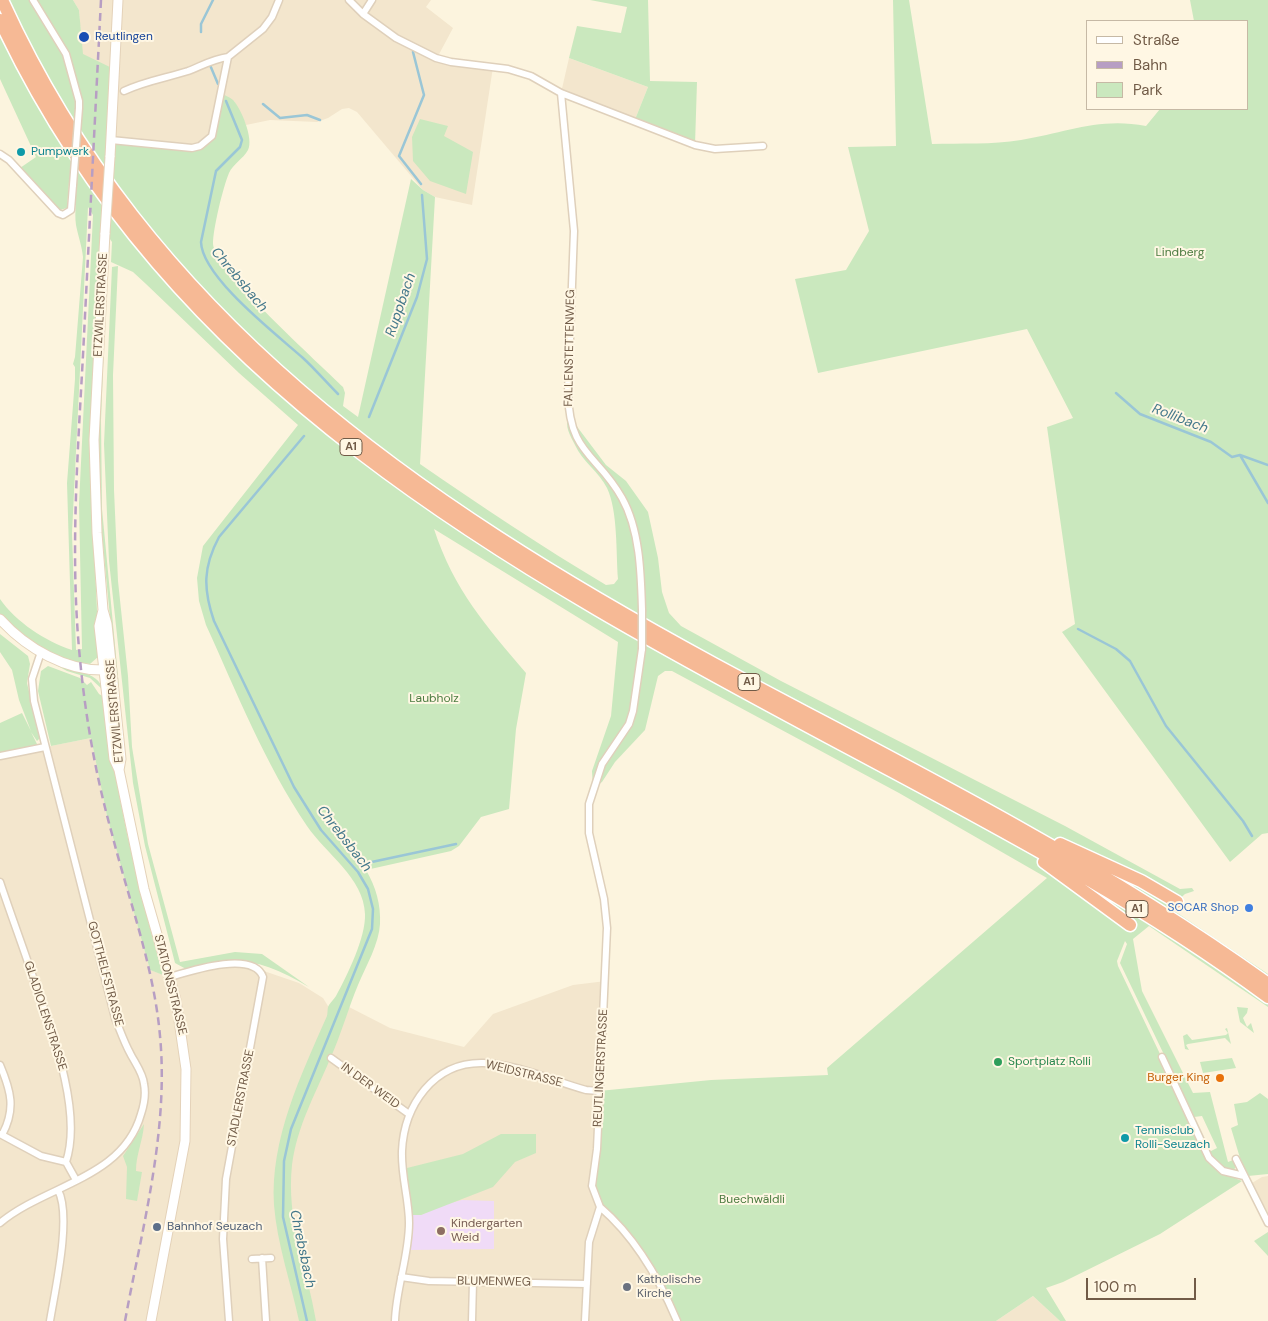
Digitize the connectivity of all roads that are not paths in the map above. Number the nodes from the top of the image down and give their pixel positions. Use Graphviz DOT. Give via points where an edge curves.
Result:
graph roads {
  1 [pos="2,0"];
  2 [pos="33,0"];
  3 [pos="118,0"];
  4 [pos="279,0"];
  5 [pos="349,0"];
  6 [pos="372,0"];
  7 [pos="363,14"];
  8 [pos="0,20"];
  9 [pos="228,57"];
  10 [pos="124,90"];
  11 [pos="560,93"];
  12 [pos="111,140"];
  13 [pos="763,146"];
  14 [pos="0,154"];
  15 [pos="0,619"];
  16 [pos="41,652"];
  17 [pos="107,670"];
  18 [pos="46,747"];
  19 [pos="0,756"];
  20 [pos="119,770"];
  21 [pos="588,814"];
  22 [pos="1000,829"];
  23 [pos="1023,830"];
  24 [pos="0,882"];
  25 [pos="1177,902"];
  26 [pos="1130,925"];
  27 [pos="170,977"];
  28 [pos="1268,984"];
  29 [pos="1268,997"];
  30 [pos="1162,1057"];
  31 [pos="331,1058"];
  32 [pos="0,1065"];
  33 [pos="599,1091"];
  34 [pos="409,1114"];
  35 [pos="1,1134"];
  36 [pos="1236,1159"];
  37 [pos="66,1162"];
  38 [pos="1244,1176"];
  39 [pos="76,1180"];
  40 [pos="58,1190"];
  41 [pos="600,1207"];
  42 [pos="1268,1223"];
  43 [pos="0,1224"];
  44 [pos="262,1258"];
  45 [pos="271,1258"];
  46 [pos="252,1259"];
  47 [pos="401,1277"];
  48 [pos="473,1282"];
  49 [pos="587,1284"];
  50 [pos="50,1321"];
  51 [pos="151,1321"];
  52 [pos="229,1321"];
  53 [pos="266,1321"];
  54 [pos="395,1321"];
  55 [pos="472,1321"];
  56 [pos="585,1321"];
  57 [pos="677,1321"];
  1 -- 23 [label="highway, A1" via="66,120 132,217 226,323 331,417 420,485 551,570 713,663"];
  2 -- 14 [label="street, bridge" via="66,54 79,101 72,205 68,214 58,213"];
  3 -- 12 [label="main road, ETZWILERSTRASSE"];
  4 -- 9 [label="street" via="263,29"];
  5 -- 7 [label="street"];
  6 -- 7 [label="street"];
  7 -- 11 [label="street" via="396,38 436,58 508,69 531,76"];
  8 -- 22 [label="highway, A1" via="64,137 140,243 221,333 328,428 442,514 555,585 712,675"];
  9 -- 10 [label="street"];
  9 -- 12 [label="street" via="212,136 207,142 192,148"];
  11 -- 13 [label="street" via="695,145 715,149"];
  11 -- 21 [label="street, FALLENSTETTENWEG, bridge" via="574,217 569,416 576,439 616,489 627,509 637,549 642,610 642,648 633,711 622,736 602,764"];
  12 -- 17 [label="main road, ETZWILERSTRASSE, bridge" via="94,440 96,524 103,610 108,624"];
  15 -- 16 [label="main road" via="19,638"];
  16 -- 17 [label="main road" via="68,664"];
  16 -- 18 [label="street, GOTTHELFSTRASSE" via="33,671 32,686"];
  17 -- 20 [label="main road, ETZWILERSTRASSE" via="122,759"];
  18 -- 19 [label="street"];
  18 -- 39 [label="street, GOTTHELFSTRASSE" via="116,1018 142,1075 145,1089 140,1118 125,1146 108,1162"];
  20 -- 27 [label="main road, STATIONSSTRASSE" via="144,889"];
  21 -- 33 [label="street, REUTLINGERSTRASSE" via="608,928"];
  22 -- 26 [label="highway, A1"];
  22 -- 29 [label="highway, A1" via="1141,912"];
  23 -- 25 [label="highway, A1" via="1084,853"];
  23 -- 28 [label="highway, A1" via="1158,910"];
  24 -- 37 [label="street, GLADIOLENSTRASSE" via="61,1059 71,1144"];
  27 -- 51 [label="main road, STATIONSSTRASSE" via="185,1051 186,1124 173,1212"];
  27 -- 52 [label="street, STADLERSTRASSE" via="231,964 253,966 263,977 226,1179 223,1239"];
  30 -- 38 [label="street" via="1209,1158 1223,1171"];
  31 -- 34 [label="street, IN DER WEID"];
  32 -- 35 [label="street" via="10,1088 12,1104"];
  33 -- 34 [label="street, WEIDSTRASSE" via="584,1090 496,1065 468,1064 432,1082 418,1097"];
  33 -- 41 [label="street, REUTLINGERSTRASSE" via="592,1186"];
  34 -- 47 [label="street, WEIDSTRASSE" via="402,1164 409,1229"];
  35 -- 37 [label="street" via="41,1156"];
  36 -- 38 [label="street"];
  37 -- 39 [label="street"];
  38 -- 42 [label="street"];
  39 -- 40 [label="street, GOTTHELFSTRASSE"];
  40 -- 43 [label="street, GOTTHELFSTRASSE" via="18,1210"];
  40 -- 50 [label="street" via="64,1207"];
  41 -- 49 [label="street" via="589,1242"];
  41 -- 57 [label="street" via="636,1246"];
  44 -- 45 [label="street"];
  44 -- 46 [label="street"];
  44 -- 53 [label="street"];
  47 -- 48 [label="street, BLUMENWEG"];
  47 -- 54 [label="street, WEIDSTRASSE"];
  48 -- 49 [label="street, BLUMENWEG"];
  48 -- 55 [label="street"];
  49 -- 56 [label="street"];
}
